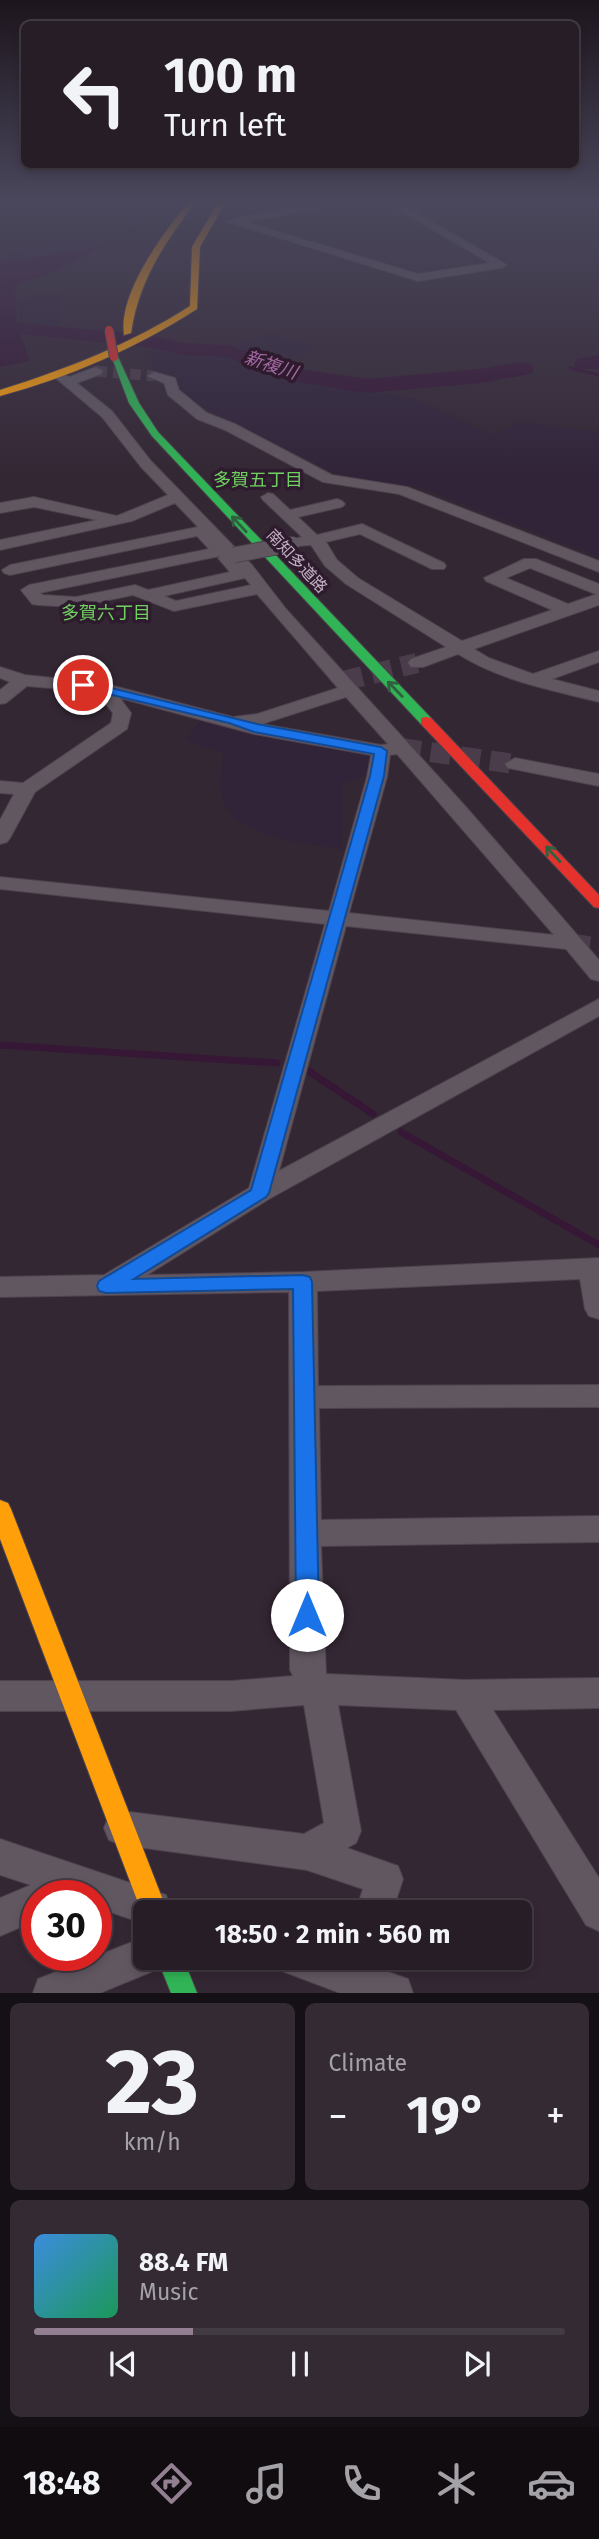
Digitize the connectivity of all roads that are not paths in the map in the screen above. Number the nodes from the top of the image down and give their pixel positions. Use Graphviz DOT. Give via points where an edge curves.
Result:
graph roads {
  1 [pos="134,292"];
  2 [pos="196,292"];
  3 [pos="111,313"];
  4 [pos="135,341"];
  5 [pos="96,371"];
  6 [pos="153,376"];
  7 [pos="64,378"];
  8 [pos="0,393"];
  9 [pos="178,496"];
  10 [pos="268,497"];
  11 [pos="0,498"];
  12 [pos="34,502"];
  13 [pos="337,504"];
  14 [pos="0,508"];
  15 [pos="287,515"];
  16 [pos="120,520"];
  17 [pos="314,540"];
  18 [pos="0,545"];
  19 [pos="227,553"];
  20 [pos="5,565"];
  21 [pos="438,566"];
  22 [pos="599,567"];
  23 [pos="318,583"];
  24 [pos="262,588"];
  25 [pos="29,590"];
  26 [pos="599,590"];
  27 [pos="156,597"];
  28 [pos="599,599"];
  29 [pos="567,610"];
  30 [pos="460,649"];
  31 [pos="599,656"];
  32 [pos="0,672"];
  33 [pos="413,672"];
  34 [pos="23,680"];
  35 [pos="534,680"];
  36 [pos="102,688"];
  37 [pos="349,690"];
  38 [pos="599,697"];
  39 [pos="0,699"];
  40 [pos="234,720"];
  41 [pos="391,750"];
  42 [pos="510,771"];
  43 [pos="599,780"];
  44 [pos="0,787"];
  45 [pos="27,789"];
  46 [pos="0,838"];
  47 [pos="0,883"];
  48 [pos="599,904"];
  49 [pos="336,918"];
  50 [pos="570,943"];
  51 [pos="599,974"];
  52 [pos="599,1006"];
  53 [pos="260,1193"];
  54 [pos="595,1268"];
  55 [pos="303,1282"];
  56 [pos="106,1286"];
  57 [pos="0,1287"];
  58 [pos="599,1309"];
  59 [pos="304,1396"];
  60 [pos="599,1396"];
  61 [pos="0,1510"];
  62 [pos="599,1529"];
  63 [pos="307,1533"];
  64 [pos="316,1689"];
  65 [pos="599,1693"];
  66 [pos="465,1695"];
  67 [pos="0,1696"];
  68 [pos="72,1696"];
  69 [pos="122,1828"];
  70 [pos="307,1852"];
  71 [pos="0,1857"];
  72 [pos="44,1880"];
  73 [pos="153,1900"];
  74 [pos="378,1900"];
  75 [pos="112,1901"];
  76 [pos="133,1905"];
  77 [pos="21,1908"];
  78 [pos="599,1912"];
  79 [pos="0,1917"];
  80 [pos="133,1961"];
  81 [pos="175,1970"];
  82 [pos="362,1970"];
  83 [pos="52,1993"];
  84 [pos="184,1993"];
  85 [pos="394,1993"];
  1 -- 4 [label="main road, 南知多道路"];
  2 -- 4 [label="main road" via="196,304 180,318"];
  48 -- 3 [label="main road, 南知多道路, one-way, bridge" via="155,434 134,403 114,357"];
  4 -- 7 [label="main road"];
  4 -- 23 [label="main road, 南知多道路" via="138,376 172,430"];
  5 -- 7 [label="street"];
  6 -- 22 [label="street" via="170,381 173,392 202,416 328,479 402,490"];
  7 -- 8 [label="main road"];
  7 -- 9 [label="street" via="107,414"];
  9 -- 16 [label="street"];
  9 -- 19 [label="street"];
  10 -- 15 [label="street"];
  11 -- 12 [label="street"];
  12 -- 14 [label="street"];
  12 -- 16 [label="street"];
  13 -- 15 [label="street"];
  15 -- 17 [label="street"];
  16 -- 18 [label="street"];
  17 -- 19 [label="street, bridge"];
  17 -- 21 [label="street" via="362,529"];
  17 -- 30 [label="street" via="352,581"];
  19 -- 20 [label="street" via="201,531"];
  19 -- 24 [label="street"];
  19 -- 25 [label="street"];
  19 -- 27 [label="street" via="247,582"];
  20 -- 25 [label="street"];
  24 -- 27 [label="street" via="174,606"];
  24 -- 37 [label="street"];
  25 -- 27 [label="street" via="38,600 76,602 135,590"];
  26 -- 29 [label="street" via="530,562 492,578"];
  28 -- 29 [label="street"];
  29 -- 30 [label="street"];
  30 -- 33 [label="street"];
  30 -- 35 [label="street"];
  31 -- 35 [label="street"];
  32 -- 34 [label="street"];
  34 -- 36 [label="street"];
  34 -- 39 [label="street"];
  35 -- 38 [label="street"];
  36 -- 40 [label="street"];
  36 -- 45 [label="street" via="122,713 120,724"];
  37 -- 40 [label="street" via="259,719"];
  37 -- 41 [label="street"];
  40 -- 41 [label="street" via="278,733"];
  41 -- 49 [label="street" via="377,776"];
  41 -- 50 [label="street"];
  42 -- 43 [label="street"];
  44 -- 45 [label="street"];
  45 -- 46 [label="street"];
  47 -- 49 [label="street"];
  49 -- 50 [label="street"];
  49 -- 53 [label="street"];
  50 -- 51 [label="street"];
  52 -- 53 [label="street"];
  53 -- 56 [label="street"];
  54 -- 55 [label="street"];
  54 -- 58 [label="street"];
  55 -- 56 [label="street"];
  55 -- 59 [label="street"];
  56 -- 57 [label="street"];
  59 -- 60 [label="street"];
  59 -- 63 [label="street"];
  61 -- 68 [label="main road"];
  62 -- 63 [label="street"];
  63 -- 64 [label="street" via="307,1670"];
  64 -- 66 [label="street"];
  64 -- 68 [label="street" via="231,1696"];
  64 -- 70 [label="street" via="343,1831"];
  65 -- 66 [label="street"];
  66 -- 78 [label="street"];
  67 -- 68 [label="street"];
  68 -- 69 [label="main road"];
  69 -- 70 [label="street"];
  69 -- 73 [label="main road"];
  70 -- 74 [label="street" via="385,1880"];
  71 -- 72 [label="street"];
  75 -- 76 [label="street"];
  77 -- 79 [label="street"];
  80 -- 83 [label="street"];
  81 -- 84 [label="main road"];
  82 -- 85 [label="street"];
}
